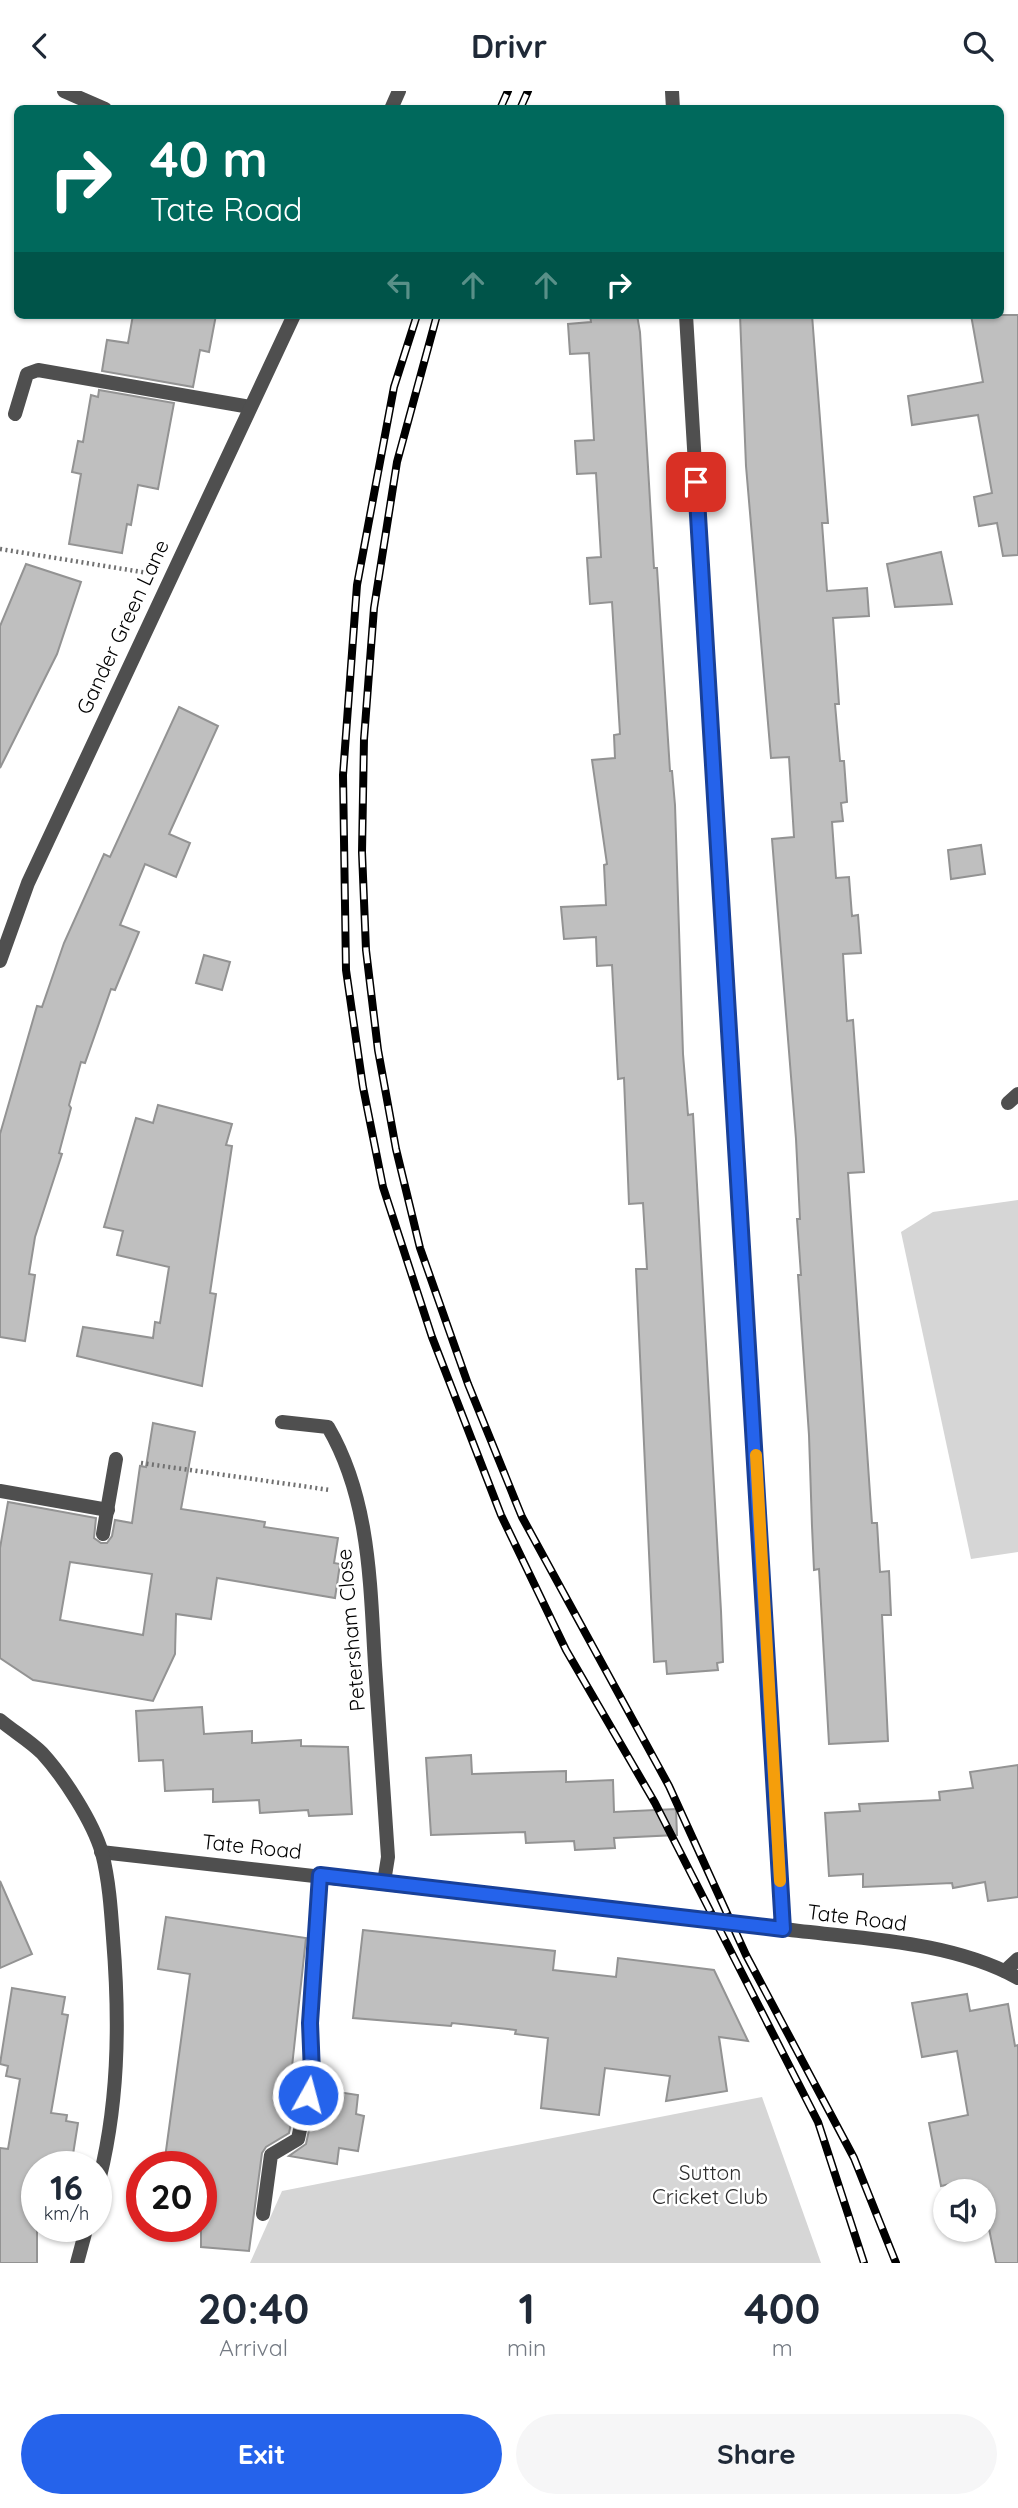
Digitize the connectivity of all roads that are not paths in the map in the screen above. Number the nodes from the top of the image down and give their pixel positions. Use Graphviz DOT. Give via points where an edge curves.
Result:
graph roads {
  1 [pos="64,91"];
  2 [pos="96,105"];
  3 [pos="292,319"];
  4 [pos="686,319"];
  5 [pos="250,407"];
  6 [pos="15,414"];
  7 [pos="0,961"];
  8 [pos="282,1422"];
  9 [pos="116,1459"];
  10 [pos="0,1491"];
  11 [pos="108,1510"];
  12 [pos="103,1534"];
  13 [pos="0,1720"];
  14 [pos="102,1852"];
  15 [pos="320,1875"];
  16 [pos="384,1882"];
  17 [pos="783,1929"];
  18 [pos="1018,1959"];
  19 [pos="1011,1975"];
  20 [pos="106,2151"];
  21 [pos="263,2214"];
  22 [pos="83,2242"];
  23 [pos="77,2263"];
  1 -- 2 [label="street"];
  3 -- 5 [label="street, Gander Green Lane"];
  4 -- 17 [label="street"];
  5 -- 6 [label="street" via="38,370 26,374"];
  5 -- 7 [label="street, Gander Green Lane" via="28,883"];
  8 -- 16 [label="street, Petersham Close" via="328,1427 345,1456 358,1494 370,1576 388,1857"];
  9 -- 11 [label="street"];
  10 -- 11 [label="street"];
  11 -- 12 [label="street"];
  13 -- 14 [label="street" via="41,1753 75,1798"];
  14 -- 15 [label="street, Tate Road"];
  14 -- 20 [label="street" via="117,1989 117,2073"];
  15 -- 16 [label="street, Tate Road"];
  15 -- 21 [label="street" via="310,2023 312,2073 298,2139 271,2155"];
  16 -- 17 [label="street, Tate Road, bridge"];
  17 -- 19 [label="street, Tate Road" via="924,1947"];
  18 -- 19 [label="street"];
  22 -- 23 [label="street"];
}
